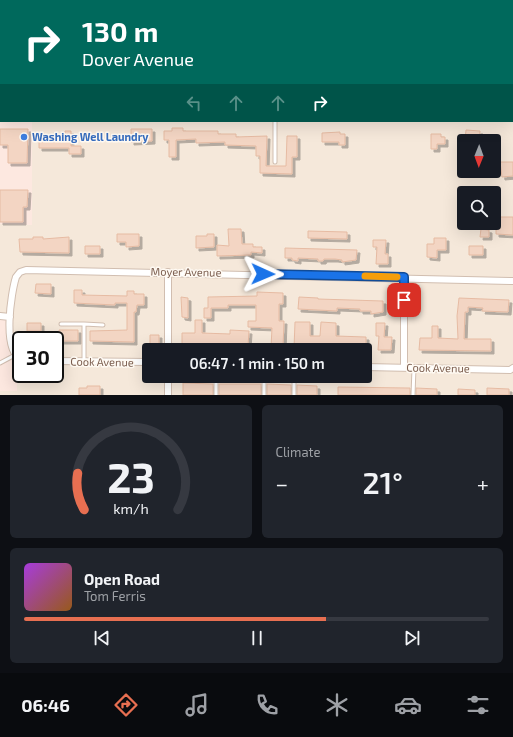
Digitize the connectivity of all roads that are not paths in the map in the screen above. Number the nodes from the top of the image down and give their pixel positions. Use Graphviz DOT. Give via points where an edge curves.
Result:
graph roads {
  1 [pos="275,122"];
  2 [pos="275,162"];
  3 [pos="168,272"];
  4 [pos="404,277"];
  5 [pos="513,281"];
  6 [pos="0,316"];
  7 [pos="10,316"];
  8 [pos="62,324"];
  9 [pos="84,324"];
  10 [pos="103,324"];
  11 [pos="168,343"];
  12 [pos="12,347"];
  13 [pos="12,359"];
  14 [pos="64,361"];
  15 [pos="84,362"];
  16 [pos="142,362"];
  17 [pos="0,363"];
  18 [pos="372,367"];
  19 [pos="404,368"];
  20 [pos="414,368"];
  21 [pos="512,369"];
  22 [pos="168,383"];
  23 [pos="216,383"];
  24 [pos="264,383"];
  25 [pos="294,383"];
  26 [pos="168,395"];
  27 [pos="216,395"];
  28 [pos="264,395"];
  29 [pos="294,395"];
  30 [pos="413,395"];
  1 -- 2 [label="lane"];
  3 -- 4 [label="street, Moyer Avenue"];
  3 -- 7 [label="street, Moyer Avenue" via="26,270 16,277"];
  3 -- 11 [label="street"];
  4 -- 5 [label="street, Moyer Avenue"];
  4 -- 19 [label="street"];
  6 -- 7 [label="street"];
  7 -- 12 [label="street"];
  8 -- 9 [label="lane"];
  9 -- 10 [label="lane"];
  9 -- 15 [label="lane"];
  13 -- 17 [label="lane"];
  14 -- 15 [label="street, Cook Avenue"];
  15 -- 16 [label="street, Cook Avenue"];
  18 -- 19 [label="street, Cook Avenue"];
  19 -- 20 [label="street, Cook Avenue"];
  20 -- 21 [label="street, Cook Avenue"];
  20 -- 30 [label="lane"];
  22 -- 26 [label="street"];
  23 -- 27 [label="lane"];
  24 -- 28 [label="lane"];
  25 -- 29 [label="lane"];
}
